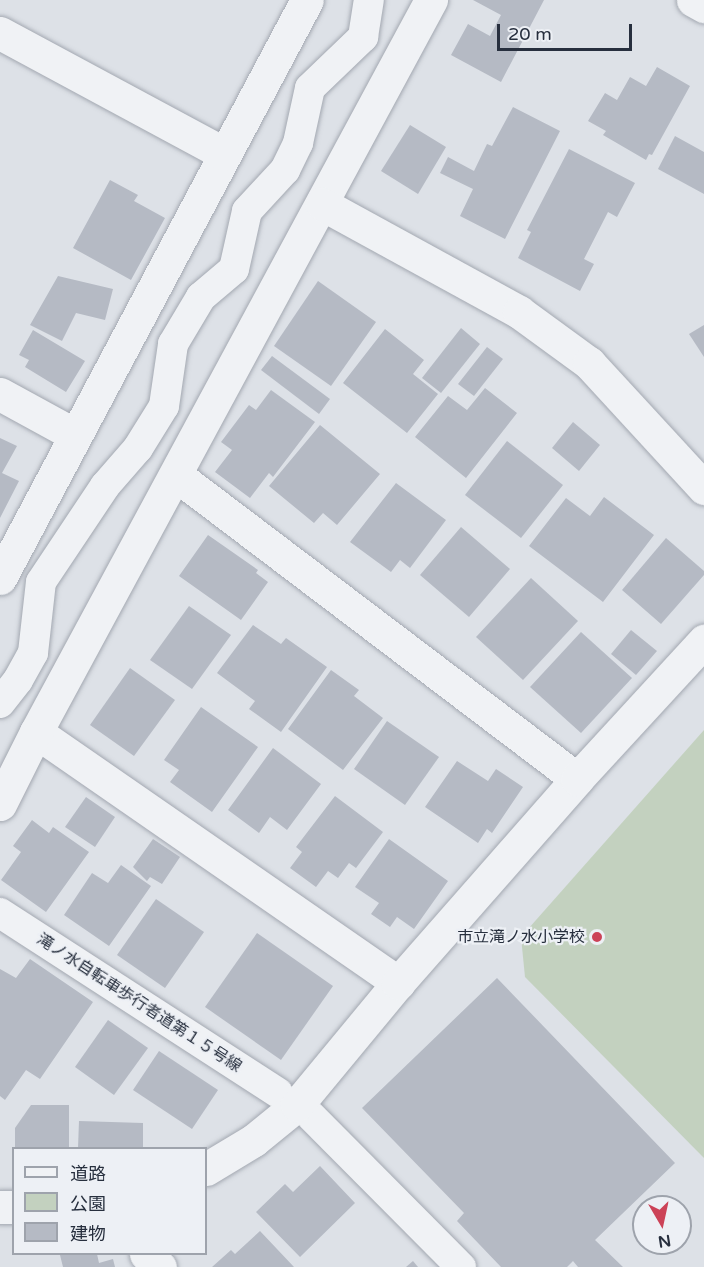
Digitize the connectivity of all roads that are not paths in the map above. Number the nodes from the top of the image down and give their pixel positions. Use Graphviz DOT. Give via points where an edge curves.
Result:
graph roads {
  1 [pos="307,0"];
  2 [pos="369,0"];
  3 [pos="431,0"];
  4 [pos="693,0"];
  5 [pos="704,6"];
  6 [pos="0,33"];
  7 [pos="225,154"];
  8 [pos="322,204"];
  9 [pos="0,394"];
  10 [pos="75,435"];
  11 [pos="176,475"];
  12 [pos="704,488"];
  13 [pos="0,578"];
  14 [pos="704,641"];
  15 [pos="0,703"];
  16 [pos="36,732"];
  17 [pos="577,779"];
  18 [pos="0,804"];
  19 [pos="0,913"];
  20 [pos="398,983"];
  21 [pos="278,1093"];
  22 [pos="311,1116"];
  23 [pos="207,1168"];
  24 [pos="147,1255"];
  25 [pos="160,1267"];
  26 [pos="461,1267"];
  1 -- 7 [label="street"];
  2 -- 15 [label="street" via="363,37 310,88 298,144 285,170 247,211 234,269 201,297 173,344 164,406 41,582 33,653"];
  3 -- 8 [label="street"];
  4 -- 5 [label="street"];
  6 -- 7 [label="street"];
  7 -- 10 [label="street"];
  8 -- 11 [label="street"];
  8 -- 12 [label="street" via="519,312 589,363"];
  9 -- 10 [label="street"];
  10 -- 13 [label="street"];
  11 -- 16 [label="street"];
  11 -- 17 [label="street"];
  14 -- 17 [label="street"];
  16 -- 18 [label="street"];
  16 -- 20 [label="street"];
  17 -- 20 [label="street"];
  19 -- 21 [label="street, 滝ノ水自転車歩行者道第１５号線"];
  20 -- 23 [label="street" via="297,1105 254,1140"];
  22 -- 26 [label="street"];
  24 -- 25 [label="street"];
}
